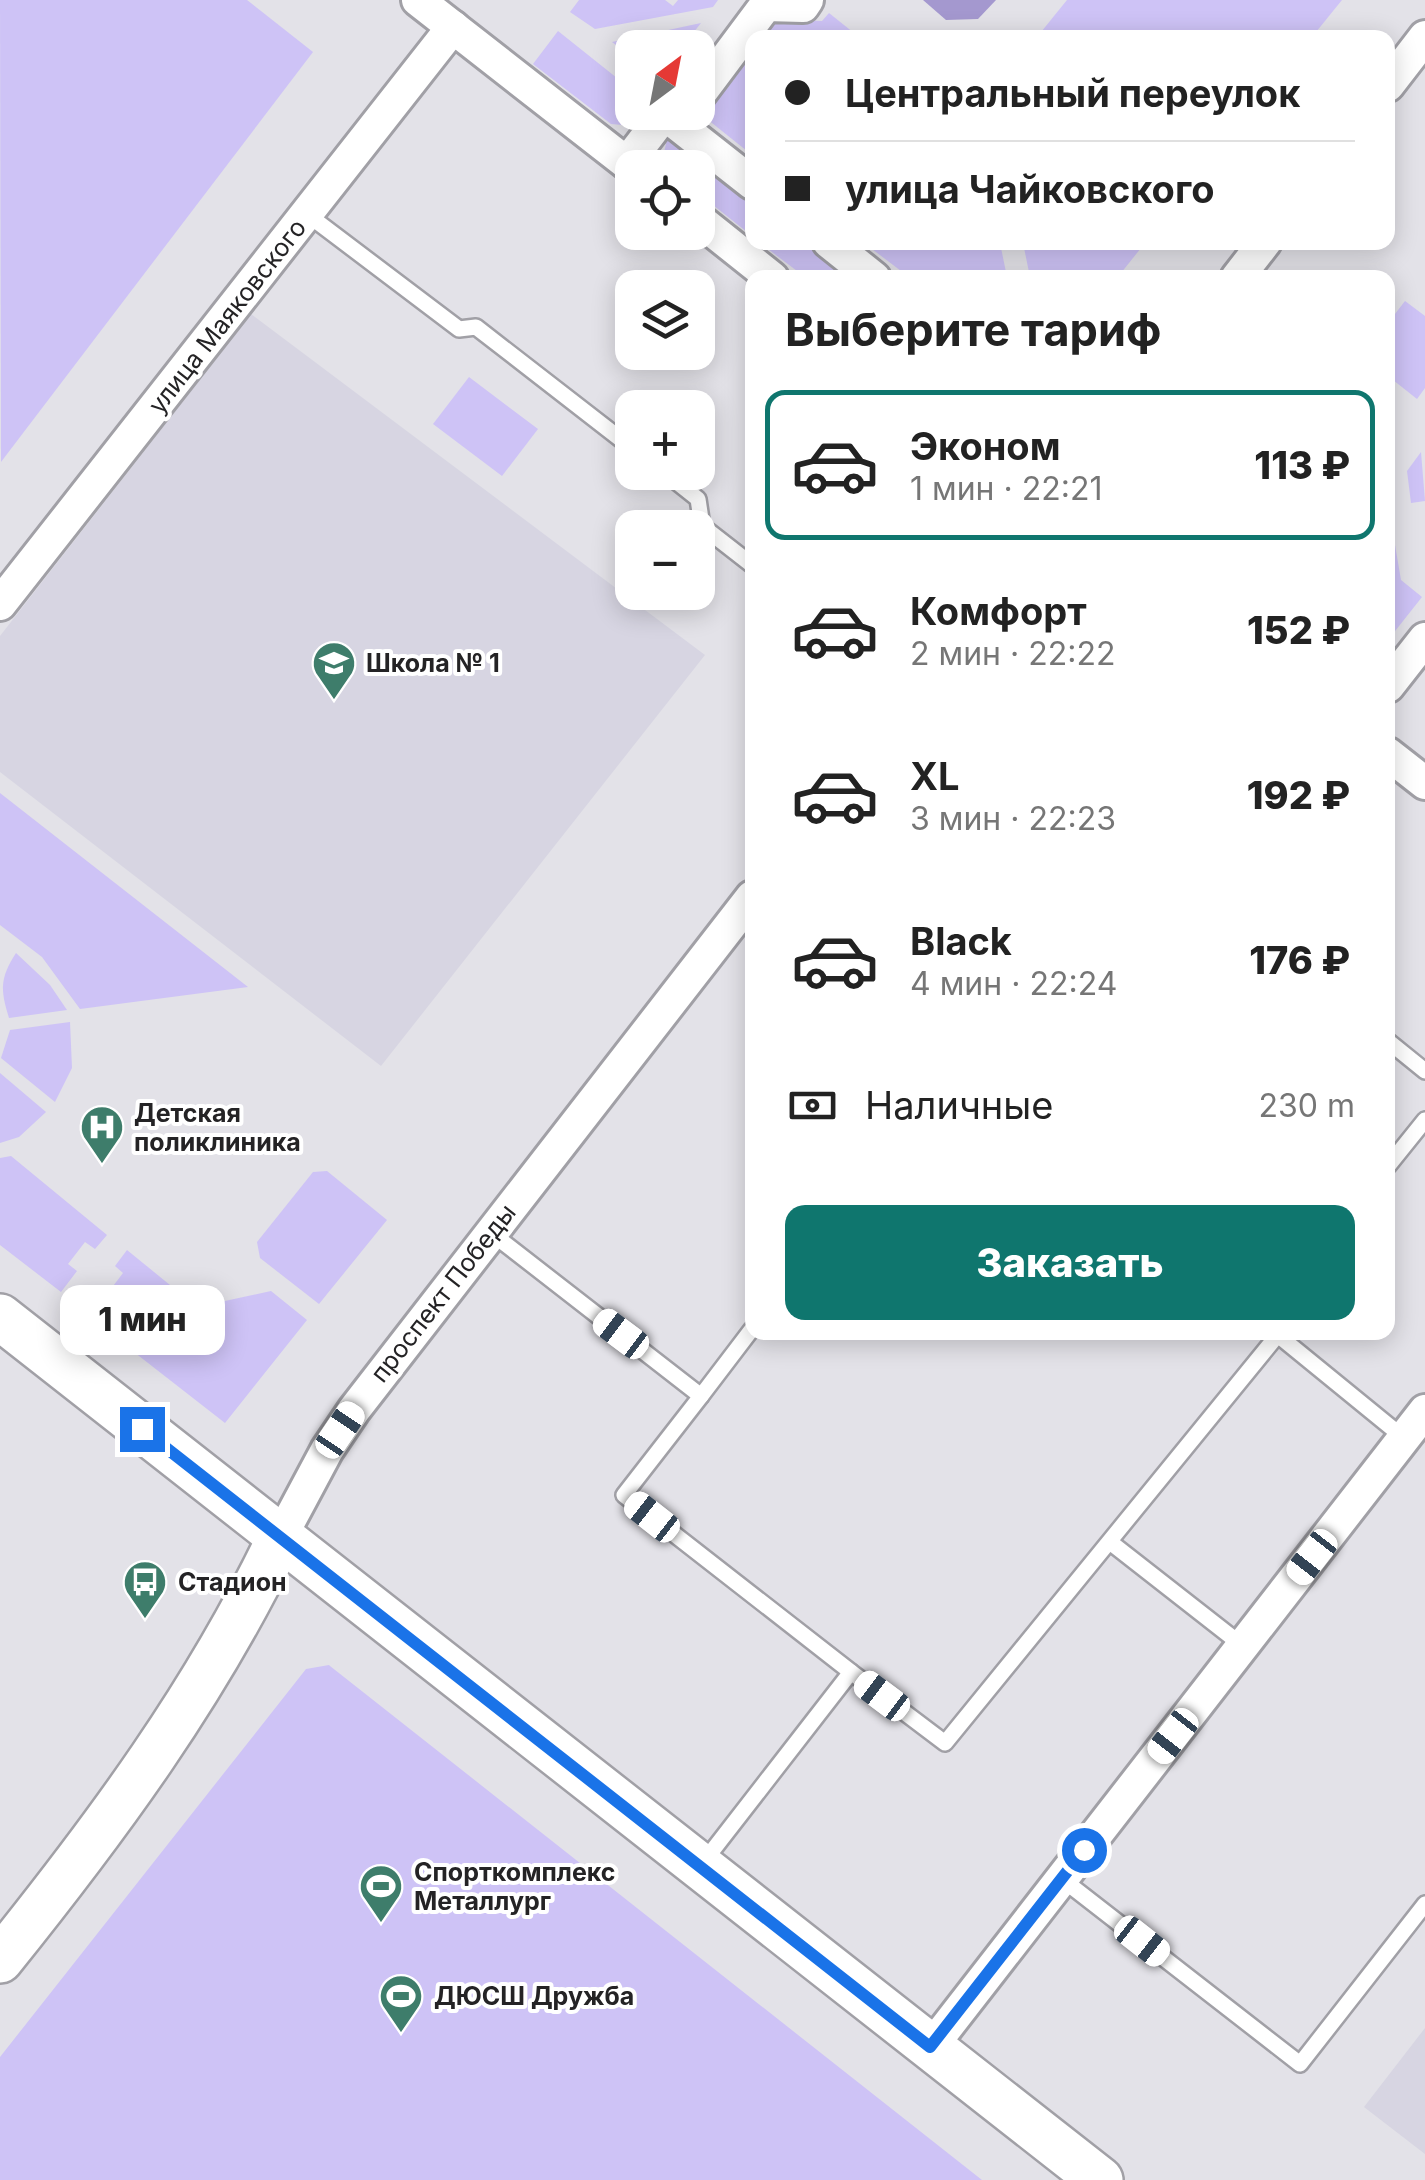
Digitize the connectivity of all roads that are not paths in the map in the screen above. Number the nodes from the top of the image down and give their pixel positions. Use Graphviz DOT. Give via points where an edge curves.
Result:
graph roads {
  1 [pos="418,0"];
  2 [pos="752,0"];
  3 [pos="807,0"];
  4 [pos="453,28"];
  5 [pos="747,30"];
  6 [pos="745,33"];
  7 [pos="1425,37"];
  8 [pos="715,49"];
  9 [pos="715,73"];
  10 [pos="1395,76"];
  11 [pos="685,130"];
  12 [pos="615,153"];
  13 [pos="745,177"];
  14 [pos="307,214"];
  15 [pos="715,232"];
  16 [pos="839,250"];
  17 [pos="762,270"];
  18 [pos="864,270"];
  19 [pos="615,435"];
  20 [pos="687,490"];
  21 [pos="745,560"];
  22 [pos="0,604"];
  23 [pos="1425,638"];
  24 [pos="1395,677"];
  25 [pos="1395,759"];
  26 [pos="1425,783"];
  27 [pos="745,906"];
  28 [pos="1395,1047"];
  29 [pos="1425,1071"];
  30 [pos="1425,1120"];
  31 [pos="1395,1157"];
  32 [pos="500,1219"];
  33 [pos="0,1318"];
  34 [pos="745,1338"];
  35 [pos="1274,1340"];
  36 [pos="1286,1340"];
  37 [pos="701,1396"];
  38 [pos="1425,1411"];
  39 [pos="1404,1438"];
  40 [pos="280,1538"];
  41 [pos="1110,1542"];
  42 [pos="1243,1646"];
  43 [pos="852,1672"];
  44 [pos="700,1867"];
  45 [pos="1062,1879"];
  46 [pos="1425,1904"];
  47 [pos="0,1960"];
  48 [pos="930,2047"];
  49 [pos="1100,2180"];
  1 -- 4 [label="street"];
  2 -- 8 [label="street"];
  3 -- 5 [label="street" via="802,6 766,5"];
  4 -- 12 [label="street"];
  4 -- 14 [label="street, улица Маяковского"];
  6 -- 9 [label="street"];
  7 -- 10 [label="street"];
  11 -- 13 [label="street"];
  14 -- 19 [label="lane" via="458,330 476,327"];
  14 -- 22 [label="street, улица Маяковского"];
  15 -- 17 [label="street"];
  16 -- 18 [label="street"];
  20 -- 21 [label="lane" via="698,499 702,526"];
  23 -- 24 [label="street"];
  25 -- 26 [label="street"];
  27 -- 32 [label="street, проспект Победы"];
  28 -- 29 [label="lane"];
  30 -- 31 [label="lane"];
  32 -- 37 [label="lane"];
  32 -- 40 [label="street, проспект Победы" via="326,1450"];
  33 -- 40 [label="main road"];
  34 -- 37 [label="lane"];
  35 -- 41 [label="lane"];
  36 -- 39 [label="lane"];
  37 -- 43 [label="lane" via="624,1495"];
  38 -- 39 [label="street"];
  39 -- 42 [label="street"];
  40 -- 44 [label="main road"];
  40 -- 47 [label="main road, проспект Победы" via="160,1750"];
  41 -- 42 [label="lane"];
  41 -- 43 [label="lane" via="945,1744"];
  42 -- 45 [label="street"];
  43 -- 44 [label="lane"];
  44 -- 48 [label="main road"];
  45 -- 46 [label="lane" via="1300,2064"];
  45 -- 48 [label="street"];
  48 -- 49 [label="main road"];
}
